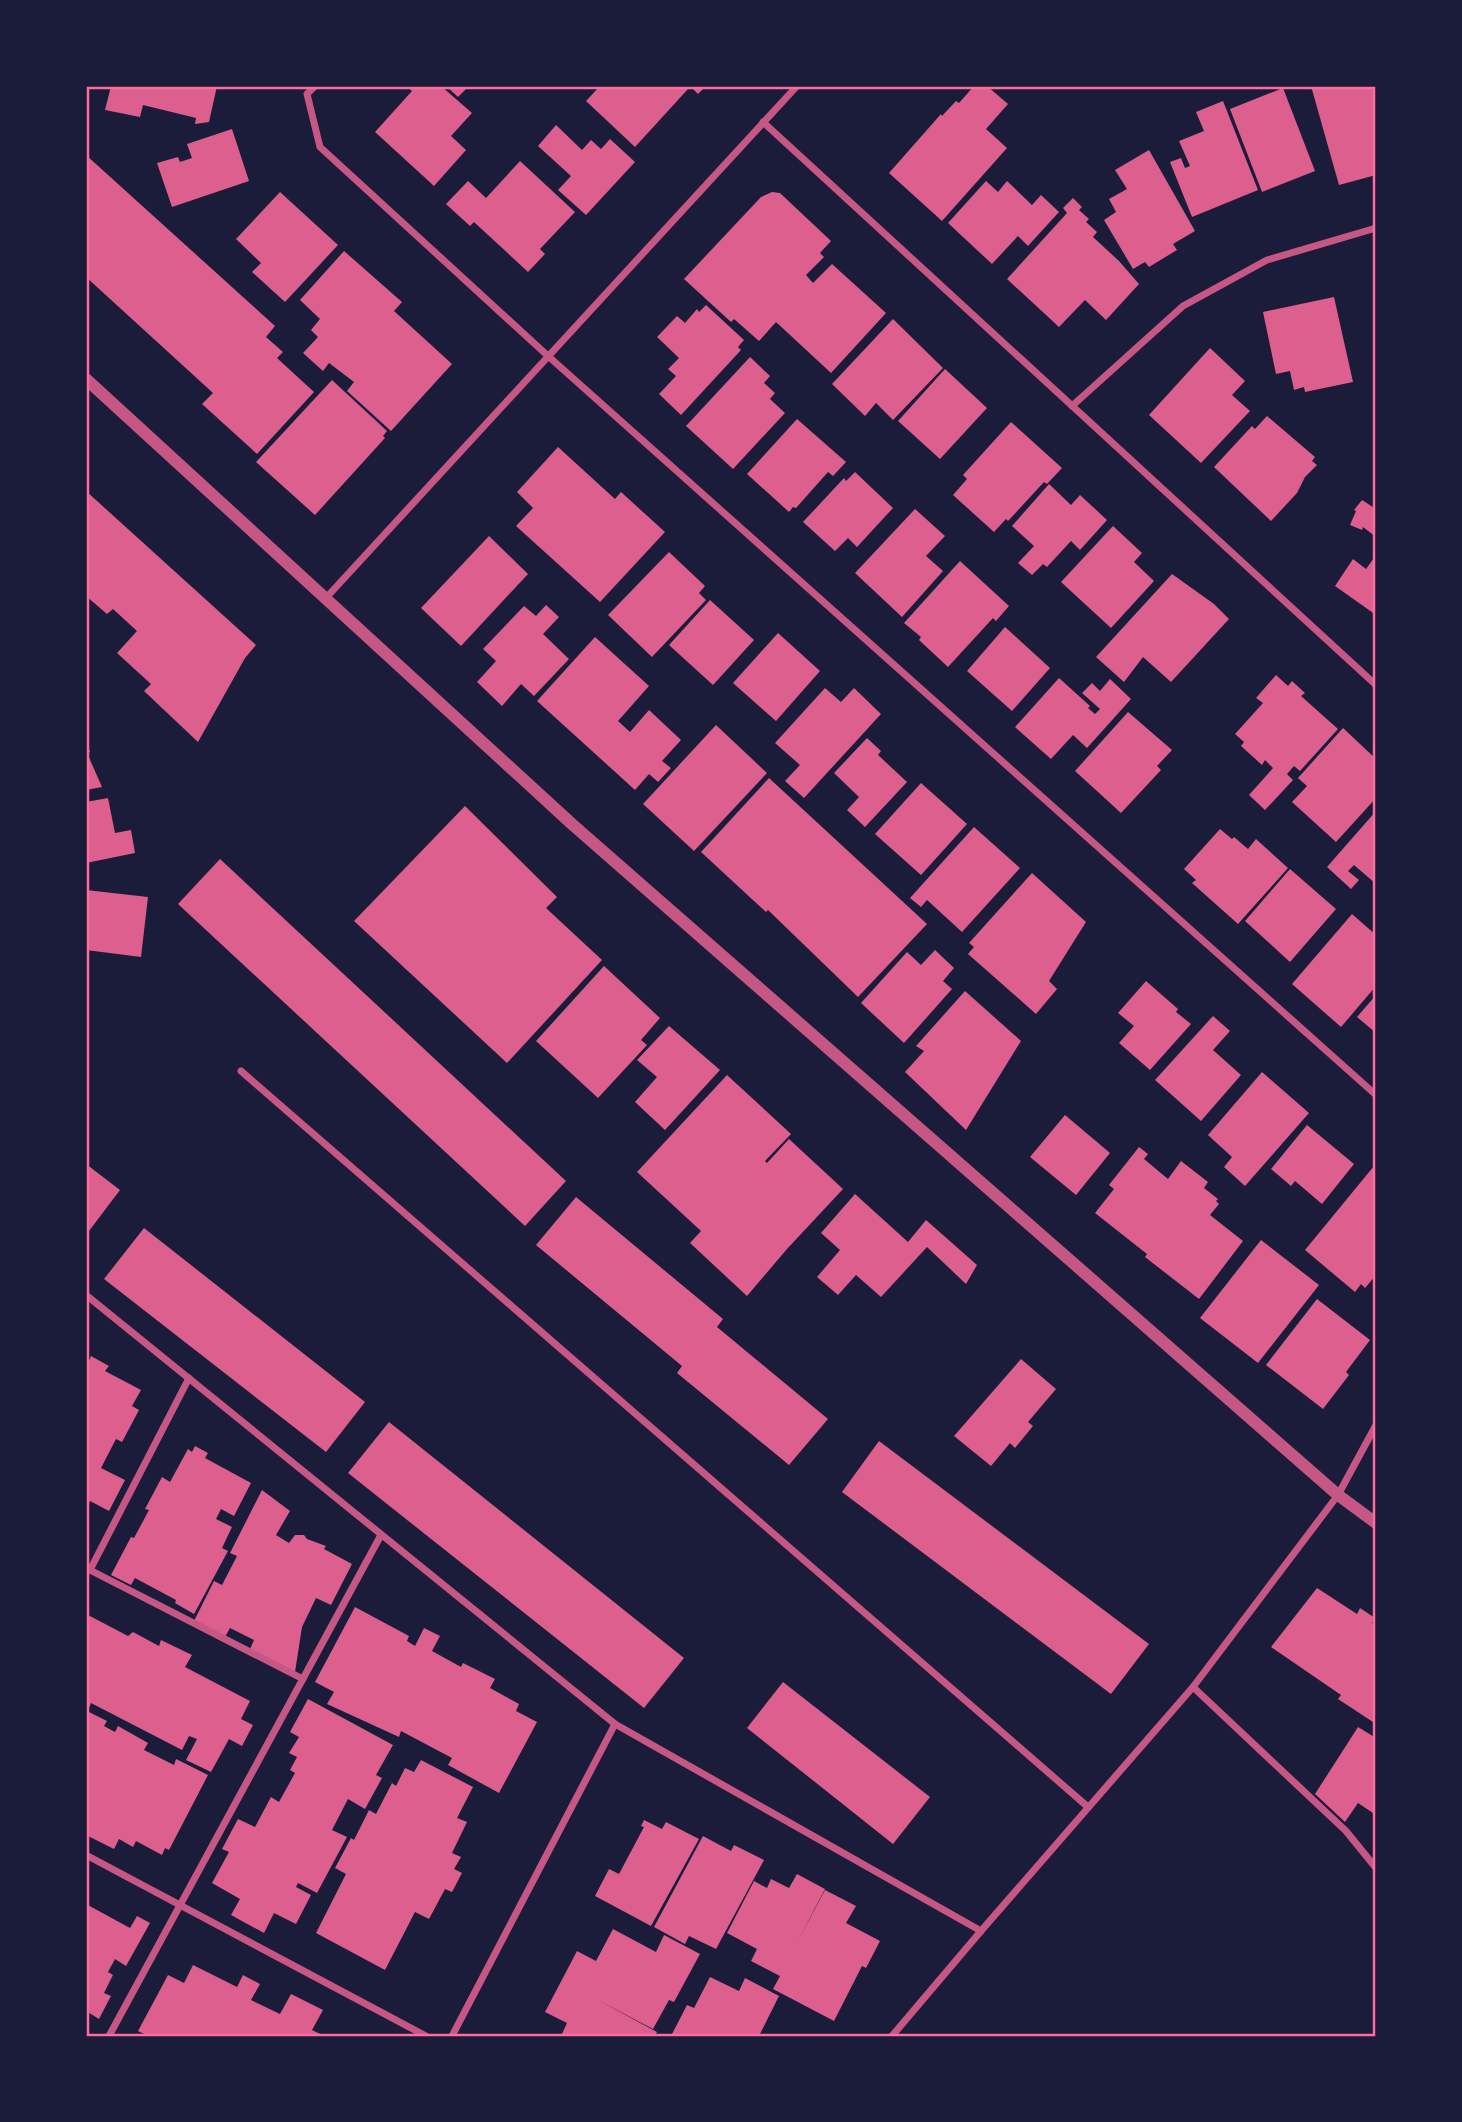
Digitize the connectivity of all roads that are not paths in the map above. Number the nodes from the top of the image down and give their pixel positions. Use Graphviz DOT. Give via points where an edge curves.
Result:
graph roads {
  1 [pos="315,86"];
  2 [pos="797,86"];
  3 [pos="763,122"];
  4 [pos="1376,228"];
  5 [pos="548,356"];
  6 [pos="86,379"];
  7 [pos="1072,406"];
  8 [pos="325,599"];
  9 [pos="1376,685"];
  10 [pos="241,1071"];
  11 [pos="1376,1095"];
  12 [pos="86,1295"];
  13 [pos="189,1378"];
  14 [pos="1376,1425"];
  15 [pos="1338,1495"];
  16 [pos="1376,1523"];
  17 [pos="381,1535"];
  18 [pos="88,1569"];
  19 [pos="303,1679"];
  20 [pos="1193,1687"];
  21 [pos="615,1724"];
  22 [pos="1088,1807"];
  23 [pos="86,1855"];
  24 [pos="1376,1868"];
  25 [pos="179,1905"];
  26 [pos="981,1931"];
  27 [pos="109,2036"];
  28 [pos="426,2036"];
  29 [pos="452,2036"];
  30 [pos="892,2036"];
  1 -- 5 [label="street" via="307,94 320,147"];
  2 -- 3 [label="street"];
  3 -- 5 [label="street"];
  3 -- 7 [label="street"];
  4 -- 7 [label="street" via="1267,260 1183,306"];
  5 -- 8 [label="street"];
  5 -- 11 [label="street"];
  6 -- 8 [label="street"];
  7 -- 9 [label="street"];
  8 -- 15 [label="street" via="573,825"];
  10 -- 22 [label="street"];
  12 -- 13 [label="street"];
  13 -- 17 [label="street"];
  13 -- 18 [label="street"];
  14 -- 15 [label="street"];
  15 -- 16 [label="street"];
  15 -- 20 [label="street"];
  17 -- 19 [label="street"];
  17 -- 21 [label="street"];
  18 -- 19 [label="street"];
  19 -- 25 [label="street"];
  20 -- 22 [label="street"];
  20 -- 24 [label="street" via="1346,1831"];
  21 -- 26 [label="street"];
  21 -- 29 [label="street"];
  22 -- 26 [label="street"];
  23 -- 25 [label="street"];
  25 -- 27 [label="street"];
  25 -- 28 [label="street"];
  26 -- 30 [label="street"];
}
